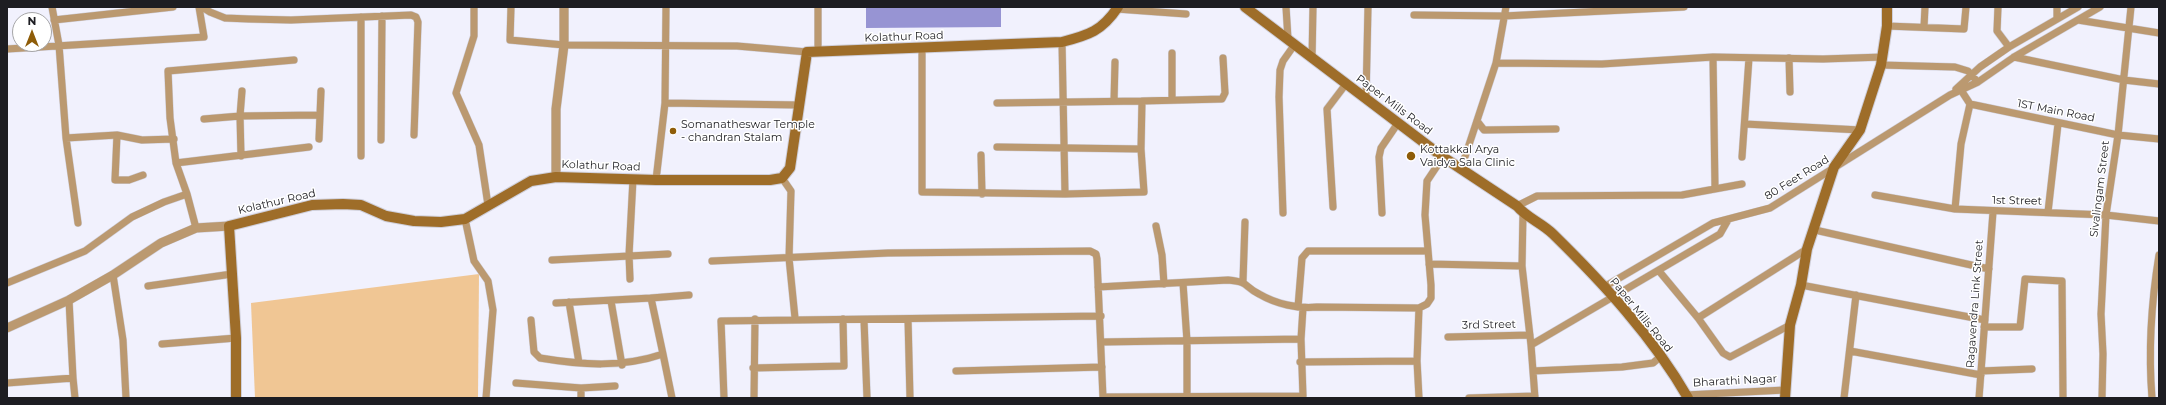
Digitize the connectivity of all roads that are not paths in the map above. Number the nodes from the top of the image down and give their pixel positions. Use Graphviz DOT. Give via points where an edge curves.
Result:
graph roads {
  1 [pos="52,7"];
  2 [pos="173,7"];
  3 [pos="199,7"];
  4 [pos="202,7"];
  5 [pos="474,7"];
  6 [pos="511,7"];
  7 [pos="564,7"];
  8 [pos="666,7"];
  9 [pos="818,7"];
  10 [pos="1245,7"];
  11 [pos="1286,7"];
  12 [pos="1314,7"];
  13 [pos="1368,7"];
  14 [pos="1506,7"];
  15 [pos="1684,7"];
  16 [pos="1887,7"];
  17 [pos="1925,7"];
  18 [pos="1966,7"];
  19 [pos="1998,7"];
  20 [pos="2057,7"];
  21 [pos="2078,7"];
  22 [pos="2100,7"];
  23 [pos="2131,7"];
  24 [pos="1118,8"];
  25 [pos="1186,14"];
  26 [pos="1414,14"];
  27 [pos="382,16"];
  28 [pos="1504,16"];
  29 [pos="361,17"];
  30 [pos="2057,19"];
  31 [pos="54,20"];
  32 [pos="2078,20"];
  33 [pos="1887,26"];
  34 [pos="1924,27"];
  35 [pos="2129,29"];
  36 [pos="2159,33"];
  37 [pos="1291,41"];
  38 [pos="1062,42"];
  39 [pos="59,45"];
  40 [pos="564,45"];
  41 [pos="667,46"];
  42 [pos="2009,47"];
  43 [pos="922,48"];
  44 [pos="7,49"];
  45 [pos="807,52"];
  46 [pos="818,52"];
  47 [pos="1172,53"];
  48 [pos="1713,57"];
  49 [pos="2014,57"];
  50 [pos="1223,58"];
  51 [pos="1749,58"];
  52 [pos="1789,58"];
  53 [pos="1312,59"];
  54 [pos="294,60"];
  55 [pos="1882,61"];
  56 [pos="1115,62"];
  57 [pos="1496,63"];
  58 [pos="1973,75"];
  59 [pos="2124,80"];
  60 [pos="1978,82"];
  61 [pos="1346,84"];
  62 [pos="2159,84"];
  63 [pos="1960,88"];
  64 [pos="242,91"];
  65 [pos="321,91"];
  66 [pos="1790,92"];
  67 [pos="1366,99"];
  68 [pos="1142,100"];
  69 [pos="1172,100"];
  70 [pos="1114,101"];
  71 [pos="1063,102"];
  72 [pos="665,103"];
  73 [pos="997,103"];
  74 [pos="1970,104"];
  75 [pos="799,105"];
  76 [pos="319,115"];
  77 [pos="240,116"];
  78 [pos="204,119"];
  79 [pos="1477,120"];
  80 [pos="1398,123"];
  81 [pos="1745,124"];
  82 [pos="2058,124"];
  83 [pos="1556,129"];
  84 [pos="1860,130"];
  85 [pos="117,135"];
  86 [pos="414,135"];
  87 [pos="2118,135"];
  88 [pos="66,138"];
  89 [pos="174,139"];
  90 [pos="319,139"];
  91 [pos="2159,139"];
  92 [pos="381,140"];
  93 [pos="309,147"];
  94 [pos="997,147"];
  95 [pos="1065,147"];
  96 [pos="1141,149"];
  97 [pos="981,155"];
  98 [pos="241,156"];
  99 [pos="362,156"];
  100 [pos="1443,157"];
  101 [pos="1742,157"];
  102 [pos="176,163"];
  103 [pos="1834,167"];
  104 [pos="1461,169"];
  105 [pos="143,175"];
  106 [pos="556,177"];
  107 [pos="782,178"];
  108 [pos="633,179"];
  109 [pos="656,180"];
  110 [pos="1742,184"];
  111 [pos="1715,188"];
  112 [pos="188,194"];
  113 [pos="982,194"];
  114 [pos="1065,194"];
  115 [pos="1875,195"];
  116 [pos="488,205"];
  117 [pos="1333,207"];
  118 [pos="1955,209"];
  119 [pos="1520,210"];
  120 [pos="1993,212"];
  121 [pos="2048,212"];
  122 [pos="1283,213"];
  123 [pos="1382,213"];
  124 [pos="2106,215"];
  125 [pos="465,219"];
  126 [pos="1728,220"];
  127 [pos="2159,221"];
  128 [pos="1245,222"];
  129 [pos="78,223"];
  130 [pos="229,226"];
  131 [pos="1156,226"];
  132 [pos="196,228"];
  133 [pos="1815,230"];
  134 [pos="1807,249"];
  135 [pos="1428,251"];
  136 [pos="668,254"];
  137 [pos="629,255"];
  138 [pos="2159,255"];
  139 [pos="789,258"];
  140 [pos="552,260"];
  141 [pos="712,261"];
  142 [pos="1428,264"];
  143 [pos="1522,266"];
  144 [pos="1989,269"];
  145 [pos="1659,271"];
  146 [pos="232,274"];
  147 [pos="113,275"];
  148 [pos="630,279"];
  149 [pos="1243,282"];
  150 [pos="7,283"];
  151 [pos="1183,283"];
  152 [pos="1164,284"];
  153 [pos="1801,285"];
  154 [pos="148,286"];
  155 [pos="1098,287"];
  156 [pos="1604,287"];
  157 [pos="689,295"];
  158 [pos="1856,295"];
  159 [pos="1614,297"];
  160 [pos="651,298"];
  161 [pos="69,300"];
  162 [pos="611,301"];
  163 [pos="569,302"];
  164 [pos="556,303"];
  165 [pos="1300,308"];
  166 [pos="1418,308"];
  167 [pos="1101,316"];
  168 [pos="795,318"];
  169 [pos="1698,318"];
  170 [pos="755,319"];
  171 [pos="843,319"];
  172 [pos="908,319"];
  173 [pos="531,320"];
  174 [pos="864,320"];
  175 [pos="1985,323"];
  176 [pos="1790,325"];
  177 [pos="7,328"];
  178 [pos="1530,335"];
  179 [pos="1448,337"];
  180 [pos="236,338"];
  181 [pos="1301,339"];
  182 [pos="1187,341"];
  183 [pos="1102,342"];
  184 [pos="162,344"];
  185 [pos="1532,345"];
  186 [pos="1850,351"];
  187 [pos="663,354"];
  188 [pos="1660,357"];
  189 [pos="1417,361"];
  190 [pos="1300,362"];
  191 [pos="579,363"];
  192 [pos="622,365"];
  193 [pos="1102,367"];
  194 [pos="753,368"];
  195 [pos="2032,369"];
  196 [pos="956,371"];
  197 [pos="1533,371"];
  198 [pos="1981,373"];
  199 [pos="73,378"];
  200 [pos="7,383"];
  201 [pos="516,384"];
  202 [pos="615,386"];
  203 [pos="581,388"];
  204 [pos="1785,394"];
  205 [pos="1687,396"];
  206 [pos="1187,397"];
  207 [pos="1217,397"];
  208 [pos="1303,397"];
  209 [pos="1535,397"];
  210 [pos="75,398"];
  211 [pos="126,398"];
  212 [pos="236,398"];
  213 [pos="486,398"];
  214 [pos="581,398"];
  215 [pos="672,398"];
  216 [pos="724,398"];
  217 [pos="754,398"];
  218 [pos="867,398"];
  219 [pos="910,398"];
  220 [pos="1103,398"];
  221 [pos="1149,398"];
  222 [pos="1419,398"];
  223 [pos="1469,398"];
  224 [pos="1844,398"];
  225 [pos="1979,398"];
  226 [pos="2063,398"];
  227 [pos="2102,398"];
  228 [pos="2152,398"];
  1 -- 31 [label="street"];
  2 -- 31 [label="street"];
  3 -- 39 [label="street" via="204,37"];
  4 -- 29 [label="street" via="231,18 291,20"];
  5 -- 116 [label="street" via="474,36 456,93 479,145"];
  6 -- 40 [label="street" via="510,40"];
  7 -- 40 [label="street"];
  8 -- 41 [label="street"];
  9 -- 46 [label="street"];
  10 -- 37 [label="main road, Paper Mills Road"];
  11 -- 37 [label="street"];
  12 -- 53 [label="street"];
  13 -- 67 [label="street"];
  14 -- 28 [label="street"];
  15 -- 28 [label="street"];
  16 -- 33 [label="main road"];
  17 -- 34 [label="street"];
  18 -- 34 [label="street" via="1964,29"];
  19 -- 42 [label="street" via="1998,31"];
  20 -- 30 [label="street"];
  21 -- 30 [label="street, 80 Feet Road"];
  22 -- 32 [label="street, 80 Feet Road"];
  23 -- 35 [label="street, Sivalingam Street"];
  24 -- 25 [label="street"];
  24 -- 38 [label="main road, Kolathur Road" via="1101,28 1088,36"];
  26 -- 28 [label="street"];
  27 -- 29 [label="street"];
  27 -- 86 [label="street" via="411,15 418,22"];
  27 -- 92 [label="street"];
  28 -- 57 [label="street"];
  29 -- 99 [label="street"];
  30 -- 42 [label="street, 80 Feet Road"];
  31 -- 39 [label="street"];
  32 -- 35 [label="street"];
  32 -- 49 [label="street, 80 Feet Road"];
  33 -- 34 [label="street"];
  33 -- 55 [label="main road"];
  35 -- 36 [label="street"];
  35 -- 59 [label="street, Sivalingam Street"];
  37 -- 53 [label="main road, Paper Mills Road"];
  37 -- 122 [label="street" via="1280,70"];
  38 -- 43 [label="main road, Kolathur Road"];
  38 -- 71 [label="street"];
  39 -- 44 [label="street"];
  39 -- 88 [label="street"];
  40 -- 41 [label="street"];
  40 -- 106 [label="street" via="556,109"];
  41 -- 45 [label="street" via="737,46"];
  41 -- 72 [label="street"];
  42 -- 58 [label="street, 80 Feet Road" via="1980,67"];
  43 -- 46 [label="main road, Kolathur Road"];
  43 -- 113 [label="street" via="922,192"];
  45 -- 46 [label="main road, Kolathur Road"];
  45 -- 75 [label="main road"];
  47 -- 69 [label="street"];
  48 -- 51 [label="street"];
  48 -- 57 [label="street" via="1602,64"];
  48 -- 111 [label="street"];
  49 -- 59 [label="street"];
  49 -- 60 [label="street, 80 Feet Road"];
  50 -- 69 [label="street" via="1225,94 1222,99"];
  51 -- 52 [label="street"];
  51 -- 81 [label="street"];
  52 -- 55 [label="street"];
  52 -- 66 [label="street"];
  53 -- 61 [label="main road, Paper Mills Road"];
  54 -- 89 [label="street" via="168,71 170,118"];
  55 -- 58 [label="street" via="1954,67"];
  55 -- 84 [label="main road"];
  56 -- 70 [label="street"];
  57 -- 79 [label="street"];
  58 -- 60 [label="street"];
  58 -- 63 [label="street, 80 Feet Road"];
  59 -- 62 [label="street"];
  59 -- 87 [label="street, Sivalingam Street"];
  60 -- 63 [label="street, 80 Feet Road"];
  61 -- 67 [label="main road, Paper Mills Road"];
  61 -- 117 [label="street" via="1327,109"];
  63 -- 74 [label="street"];
  63 -- 103 [label="street, 80 Feet Road"];
  64 -- 77 [label="street"];
  65 -- 76 [label="street"];
  67 -- 80 [label="main road, Paper Mills Road"];
  68 -- 69 [label="street"];
  68 -- 70 [label="street"];
  68 -- 96 [label="street"];
  70 -- 71 [label="street"];
  71 -- 73 [label="street"];
  71 -- 95 [label="street"];
  72 -- 75 [label="street"];
  72 -- 109 [label="street"];
  74 -- 82 [label="street, 1ST Main Road"];
  74 -- 118 [label="street" via="1961,144"];
  75 -- 107 [label="main road" via="790,168"];
  76 -- 77 [label="street"];
  76 -- 90 [label="street"];
  77 -- 78 [label="street"];
  77 -- 98 [label="street"];
  79 -- 83 [label="street" via="1484,130"];
  79 -- 104 [label="street"];
  80 -- 100 [label="main road, Paper Mills Road"];
  80 -- 123 [label="street" via="1381,148 1379,157"];
  81 -- 84 [label="street"];
  81 -- 101 [label="street"];
  82 -- 87 [label="street, 1ST Main Road"];
  82 -- 121 [label="street"];
  84 -- 103 [label="main road"];
  85 -- 88 [label="street"];
  85 -- 89 [label="street" via="142,140"];
  85 -- 105 [label="street" via="115,180 129,180"];
  87 -- 91 [label="street, 1ST Main Road"];
  87 -- 124 [label="street, Sivalingam Street"];
  88 -- 129 [label="street"];
  89 -- 102 [label="street"];
  93 -- 98 [label="street"];
  94 -- 95 [label="street"];
  95 -- 96 [label="street"];
  95 -- 114 [label="street"];
  96 -- 114 [label="street" via="1144,192"];
  97 -- 113 [label="street"];
  98 -- 102 [label="street"];
  100 -- 104 [label="main road, Paper Mills Road"];
  100 -- 135 [label="street" via="1427,182 1425,215"];
  102 -- 112 [label="street"];
  103 -- 126 [label="street, 80 Feet Road" via="1770,208"];
  103 -- 133 [label="main road"];
  104 -- 119 [label="main road, Paper Mills Road"];
  106 -- 108 [label="main road, Kolathur Road"];
  106 -- 116 [label="main road, Kolathur Road" via="531,181"];
  107 -- 109 [label="main road, Kolathur Road"];
  107 -- 139 [label="street" via="791,191"];
  108 -- 109 [label="main road, Kolathur Road"];
  108 -- 137 [label="street"];
  110 -- 111 [label="street"];
  111 -- 119 [label="street" via="1662,196 1537,196"];
  112 -- 132 [label="street"];
  112 -- 150 [label="street" via="158,204 132,217 79,254"];
  113 -- 114 [label="street"];
  115 -- 118 [label="street, 1st Street"];
  116 -- 125 [label="main road, Kolathur Road"];
  118 -- 120 [label="street, 1st Street"];
  119 -- 143 [label="street"];
  119 -- 156 [label="main road, Paper Mills Road" via="1552,232"];
  120 -- 121 [label="street, 1st Street"];
  120 -- 144 [label="street, Ragavendra Link Street"];
  121 -- 124 [label="street, 1st Street"];
  124 -- 127 [label="street, 1st Street"];
  124 -- 227 [label="street, Sivalingam Street"];
  125 -- 130 [label="main road, Kolathur Road" via="441,222 414,221 386,216 361,205 343,204 312,205"];
  125 -- 213 [label="street" via="474,261 488,281 493,310"];
  126 -- 145 [label="street" via="1720,234"];
  126 -- 156 [label="street, 80 Feet Road" via="1713,222"];
  128 -- 149 [label="street"];
  130 -- 132 [label="street, Kolathur Road"];
  130 -- 146 [label="main road"];
  131 -- 152 [label="street"];
  132 -- 147 [label="street, Kolathur Road" via="161,243"];
  133 -- 134 [label="main road"];
  133 -- 144 [label="street"];
  134 -- 153 [label="main road"];
  134 -- 169 [label="street"];
  135 -- 142 [label="street"];
  135 -- 165 [label="street" via="1308,251 1302,258"];
  136 -- 137 [label="street"];
  137 -- 140 [label="street"];
  137 -- 148 [label="street"];
  138 -- 228 [label="street" via="2151,308 2149,356"];
  139 -- 141 [label="street"];
  139 -- 155 [label="street" via="888,253 1090,251 1096,254"];
  139 -- 168 [label="street"];
  142 -- 143 [label="street"];
  142 -- 166 [label="street" via="1431,298 1427,304"];
  143 -- 178 [label="street"];
  144 -- 175 [label="street, Ragavendra Link Street"];
  145 -- 159 [label="street"];
  145 -- 169 [label="street"];
  146 -- 154 [label="street"];
  146 -- 180 [label="main road"];
  147 -- 161 [label="street, Kolathur Road"];
  147 -- 211 [label="street" via="123,340"];
  149 -- 151 [label="street" via="1209,280"];
  149 -- 165 [label="street" via="1258,294"];
  151 -- 152 [label="street"];
  151 -- 182 [label="street"];
  152 -- 155 [label="street"];
  153 -- 158 [label="street"];
  153 -- 176 [label="main road"];
  155 -- 167 [label="street"];
  156 -- 159 [label="main road, Paper Mills Road"];
  157 -- 160 [label="street"];
  158 -- 175 [label="street"];
  158 -- 186 [label="street"];
  159 -- 185 [label="street"];
  159 -- 188 [label="main road, Paper Mills Road"];
  160 -- 162 [label="street"];
  160 -- 187 [label="street"];
  161 -- 177 [label="street, Kolathur Road"];
  161 -- 199 [label="street"];
  162 -- 163 [label="street"];
  162 -- 192 [label="street"];
  163 -- 164 [label="street"];
  163 -- 191 [label="street"];
  165 -- 166 [label="street"];
  165 -- 181 [label="street"];
  166 -- 189 [label="street"];
  167 -- 172 [label="street"];
  167 -- 183 [label="street"];
  168 -- 170 [label="street"];
  168 -- 171 [label="street"];
  169 -- 176 [label="street" via="1723,353 1730,357"];
  170 -- 194 [label="street"];
  170 -- 216 [label="street" via="721,321"];
  171 -- 174 [label="street"];
  171 -- 194 [label="street" via="844,366"];
  172 -- 174 [label="street"];
  172 -- 219 [label="street"];
  173 -- 191 [label="street" via="534,352 537,356"];
  174 -- 218 [label="street"];
  175 -- 198 [label="street, Ragavendra Link Street"];
  175 -- 226 [label="street" via="2020,326 2025,279 2062,282"];
  176 -- 204 [label="main road"];
  178 -- 179 [label="street, 3rd Street"];
  178 -- 185 [label="street"];
  180 -- 184 [label="street"];
  180 -- 212 [label="main road"];
  181 -- 182 [label="street"];
  181 -- 190 [label="street"];
  182 -- 183 [label="street"];
  182 -- 206 [label="street"];
  183 -- 193 [label="street"];
  185 -- 197 [label="street"];
  186 -- 198 [label="street"];
  186 -- 224 [label="street"];
  187 -- 192 [label="street"];
  187 -- 215 [label="street"];
  188 -- 197 [label="street" via="1653,363 1622,367"];
  188 -- 205 [label="main road, Paper Mills Road"];
  189 -- 190 [label="street"];
  189 -- 222 [label="street"];
  190 -- 208 [label="street"];
  191 -- 192 [label="street"];
  193 -- 196 [label="street"];
  193 -- 220 [label="street"];
  194 -- 217 [label="street"];
  195 -- 198 [label="street"];
  197 -- 209 [label="street"];
  198 -- 225 [label="street, Ragavendra Link Street"];
  199 -- 200 [label="street"];
  199 -- 210 [label="street"];
  201 -- 203 [label="street"];
  202 -- 203 [label="street"];
  203 -- 214 [label="street"];
  204 -- 205 [label="street, Bharathi Nagar"];
  206 -- 207 [label="street"];
  206 -- 221 [label="street"];
  207 -- 208 [label="street"];
  209 -- 223 [label="street"];
  220 -- 221 [label="street"];
}
